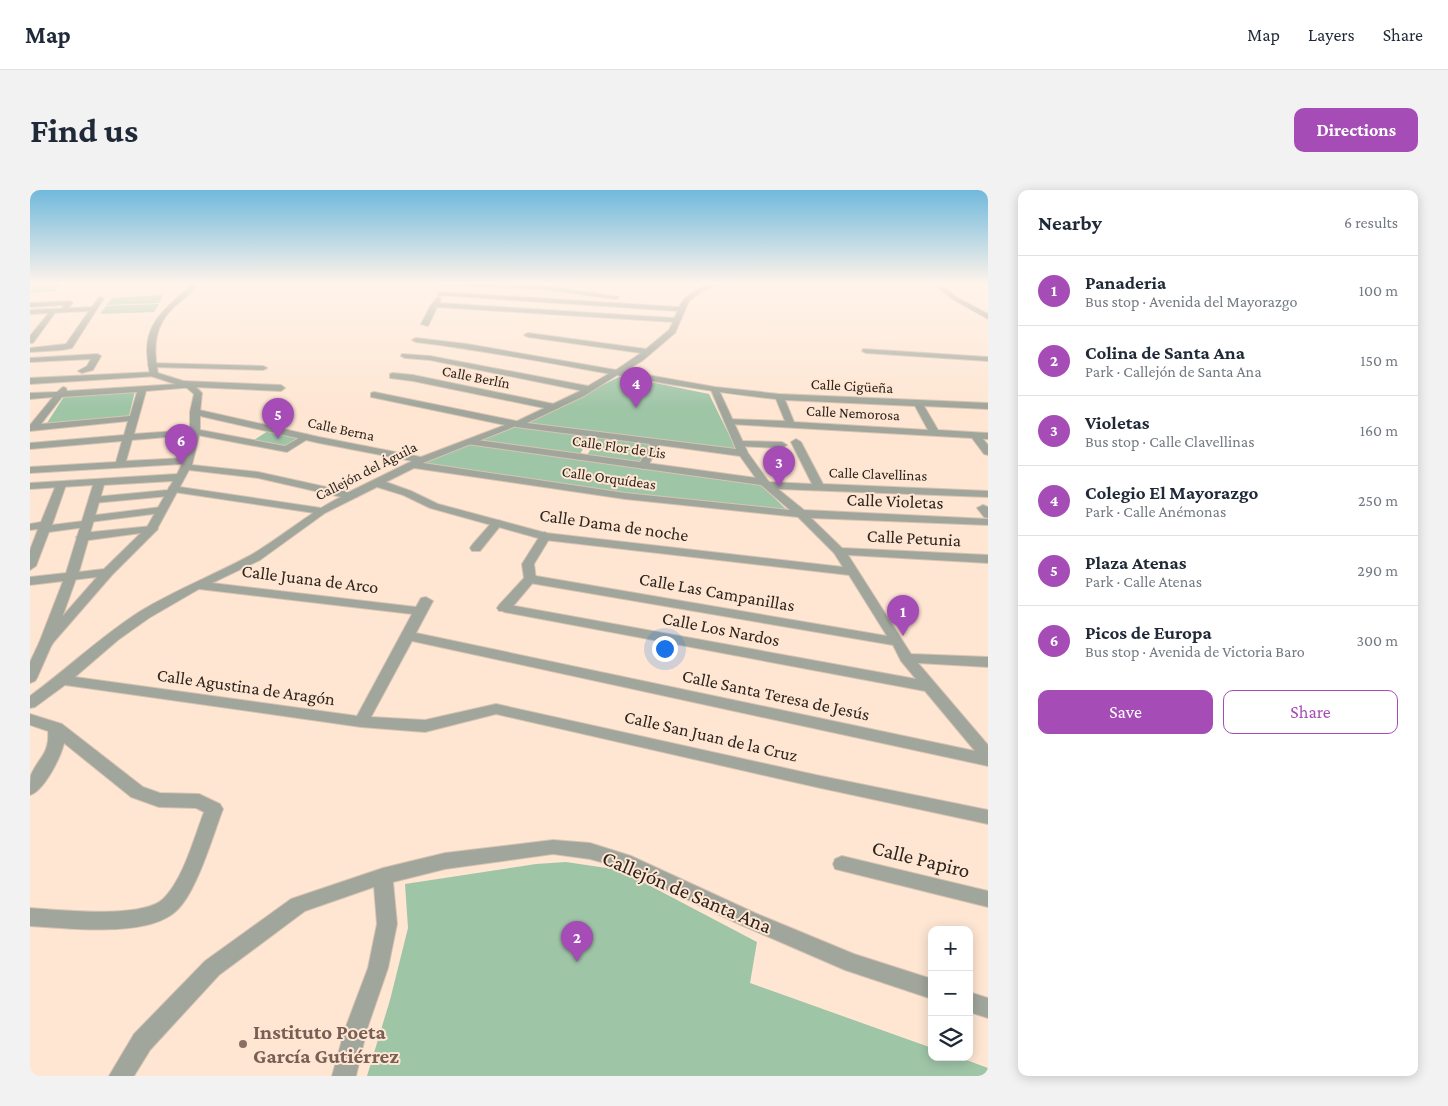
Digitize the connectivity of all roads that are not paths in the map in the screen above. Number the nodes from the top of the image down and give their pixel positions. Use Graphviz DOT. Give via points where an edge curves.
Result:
graph roads {
  1 [pos="43,324"];
  2 [pos="83,324"];
  3 [pos="157,324"];
  4 [pos="675,324"];
  5 [pos="528,336"];
  6 [pos="416,340"];
  7 [pos="30,341"];
  8 [pos="30,350"];
  9 [pos="866,351"];
  10 [pos="647,352"];
  11 [pos="405,356"];
  12 [pos="988,359"];
  13 [pos="30,360"];
  14 [pos="263,368"];
  15 [pos="154,370"];
  16 [pos="82,371"];
  17 [pos="618,372"];
  18 [pos="392,376"];
  19 [pos="71,379"];
  20 [pos="30,381"];
  21 [pos="180,384"];
  22 [pos="190,386"];
  23 [pos="282,388"];
  24 [pos="142,389"];
  25 [pos="588,389"];
  26 [pos="715,390"];
  27 [pos="61,394"];
  28 [pos="374,395"];
  29 [pos="30,396"];
  30 [pos="779,396"];
  31 [pos="918,404"];
  32 [pos="554,406"];
  33 [pos="988,406"];
  34 [pos="195,412"];
  35 [pos="134,418"];
  36 [pos="729,421"];
  37 [pos="516,424"];
  38 [pos="791,425"];
  39 [pos="32,427"];
  40 [pos="195,432"];
  41 [pos="935,433"];
  42 [pos="975,435"];
  43 [pos="988,436"];
  44 [pos="306,437"];
  45 [pos="129,438"];
  46 [pos="470,442"];
  47 [pos="656,442"];
  48 [pos="796,442"];
  49 [pos="782,445"];
  50 [pos="30,446"];
  51 [pos="741,448"];
  52 [pos="988,452"];
  53 [pos="418,463"];
  54 [pos="120,465"];
  55 [pos="643,466"];
  56 [pos="185,468"];
  57 [pos="31,470"];
  58 [pos="99,482"];
  59 [pos="377,483"];
  60 [pos="765,483"];
  61 [pos="61,485"];
  62 [pos="30,486"];
  63 [pos="819,486"];
  64 [pos="171,491"];
  65 [pos="988,494"];
  66 [pos="351,496"];
  67 [pos="94,500"];
  68 [pos="160,510"];
  69 [pos="321,512"];
  70 [pos="801,514"];
  71 [pos="87,522"];
  72 [pos="988,522"];
  73 [pos="497,523"];
  74 [pos="30,527"];
  75 [pos="45,527"];
  76 [pos="152,529"];
  77 [pos="545,536"];
  78 [pos="82,537"];
  79 [pos="476,548"];
  80 [pos="839,552"];
  81 [pos="988,559"];
  82 [pos="30,566"];
  83 [pos="108,572"];
  84 [pos="852,572"];
  85 [pos="71,576"];
  86 [pos="530,579"];
  87 [pos="30,581"];
  88 [pos="196,585"];
  89 [pos="409,636"];
  90 [pos="898,642"];
  91 [pos="46,643"];
  92 [pos="30,645"];
  93 [pos="906,658"];
  94 [pos="988,662"];
  95 [pos="30,678"];
  96 [pos="62,680"];
  97 [pos="930,687"];
  98 [pos="30,703"];
  99 [pos="30,718"];
  100 [pos="361,722"];
  101 [pos="425,726"];
  102 [pos="56,728"];
  103 [pos="988,758"];
  104 [pos="30,789"];
  105 [pos="988,817"];
  106 [pos="842,864"];
  107 [pos="383,876"];
  108 [pos="988,900"];
  109 [pos="30,917"];
  110 [pos="928,988"];
  111 [pos="973,1003"];
  112 [pos="988,1008"];
  113 [pos="121,1076"];
  114 [pos="344,1076"];
  1 -- 7 [label="street"];
  2 -- 8 [label="street" via="67,347"];
  3 -- 15 [label="street" via="150,348"];
  4 -- 10 [label="street, Callejón del Águila" via="672,331"];
  5 -- 10 [label="street"];
  6 -- 17 [label="street, Calle Cigüeña"];
  9 -- 12 [label="street"];
  10 -- 17 [label="street, Callejón del Águila"];
  11 -- 25 [label="street"];
  13 -- 16 [label="street" via="97,356 90,368"];
  14 -- 15 [label="street"];
  15 -- 19 [label="street"];
  15 -- 21 [label="street"];
  17 -- 25 [label="street, Callejón del Águila"];
  17 -- 26 [label="street, Calle Cigüeña"];
  18 -- 32 [label="street, Calle Berlín"];
  19 -- 20 [label="street"];
  19 -- 27 [label="street"];
  21 -- 22 [label="street"];
  21 -- 23 [label="street"];
  22 -- 24 [label="street"];
  22 -- 34 [label="street" via="198,393"];
  24 -- 27 [label="street"];
  24 -- 35 [label="street"];
  25 -- 32 [label="street, Callejón del Águila"];
  26 -- 30 [label="street, Calle Cigüeña"];
  26 -- 36 [label="street"];
  27 -- 29 [label="street"];
  27 -- 39 [label="street"];
  28 -- 37 [label="street"];
  30 -- 31 [label="street, Calle Cigüeña"];
  30 -- 38 [label="street"];
  31 -- 33 [label="street, Calle Cigüeña"];
  31 -- 41 [label="street"];
  32 -- 37 [label="street, Callejón del Águila"];
  34 -- 40 [label="street"];
  34 -- 44 [label="street, Calle Berna"];
  35 -- 39 [label="street"];
  35 -- 45 [label="street"];
  36 -- 38 [label="street, Calle Nemorosa"];
  36 -- 51 [label="street"];
  37 -- 46 [label="street, Callejón del Águila"];
  37 -- 47 [label="street"];
  38 -- 41 [label="street, Calle Nemorosa"];
  40 -- 44 [label="street" via="288,449"];
  40 -- 45 [label="street"];
  40 -- 56 [label="street"];
  41 -- 42 [label="street, Calle Nemorosa"];
  42 -- 43 [label="street, Calle Nemorosa"];
  42 -- 52 [label="street"];
  44 -- 53 [label="street, Calle Berna"];
  45 -- 50 [label="street"];
  45 -- 54 [label="street"];
  46 -- 53 [label="street, Callejón del Águila"];
  46 -- 55 [label="street, Calle Flor de Lis"];
  47 -- 51 [label="street"];
  47 -- 55 [label="street"];
  48 -- 63 [label="street"];
  49 -- 51 [label="street"];
  51 -- 60 [label="street"];
  53 -- 59 [label="street, Callejón del Águila"];
  53 -- 70 [label="street, Calle Orquídeas" via="625,496"];
  54 -- 56 [label="street"];
  54 -- 57 [label="street"];
  55 -- 60 [label="street, Calle Flor de Lis"];
  56 -- 58 [label="street"];
  56 -- 64 [label="street"];
  56 -- 66 [label="street" via="258,475"];
  58 -- 61 [label="street"];
  58 -- 67 [label="street"];
  59 -- 66 [label="street, Callejón del Águila"];
  59 -- 73 [label="street, Calle Dama de noche" via="434,506"];
  60 -- 63 [label="street, Calle Clavellinas"];
  60 -- 70 [label="street"];
  61 -- 62 [label="street"];
  61 -- 75 [label="street"];
  63 -- 65 [label="street, Calle Clavellinas"];
  64 -- 67 [label="street"];
  64 -- 68 [label="street"];
  64 -- 69 [label="street"];
  66 -- 69 [label="street, Callejón del Águila"];
  67 -- 71 [label="street"];
  68 -- 71 [label="street"];
  68 -- 76 [label="street"];
  69 -- 88 [label="street, Callejón del Águila" via="256,557"];
  70 -- 72 [label="street, Calle Violetas"];
  70 -- 80 [label="street"];
  71 -- 75 [label="street"];
  71 -- 78 [label="street"];
  73 -- 77 [label="street, Calle Dama de noche"];
  73 -- 79 [label="street"];
  74 -- 75 [label="street"];
  75 -- 82 [label="street"];
  76 -- 78 [label="street"];
  76 -- 83 [label="street"];
  77 -- 84 [label="street, Calle Dama de noche"];
  77 -- 86 [label="street" via="528,564"];
  78 -- 85 [label="street"];
  80 -- 81 [label="street, Calle Petunia"];
  80 -- 84 [label="street"];
  83 -- 85 [label="street"];
  83 -- 91 [label="street"];
  84 -- 90 [label="street"];
  85 -- 87 [label="street"];
  85 -- 91 [label="street"];
  86 -- 90 [label="street, Calle Las Campanillas"];
  86 -- 97 [label="street, Calle Los Nardos" via="504,608"];
  88 -- 89 [label="street, Calle Juana de Arco" via="423,606"];
  88 -- 96 [label="street, Callejón del Águila" via="144,615"];
  89 -- 100 [label="street"];
  89 -- 103 [label="street, Calle Santa Teresa de Jesús"];
  90 -- 93 [label="street"];
  91 -- 92 [label="street"];
  91 -- 95 [label="street"];
  93 -- 94 [label="street"];
  93 -- 97 [label="street"];
  96 -- 98 [label="street, Callejón del Águila"];
  96 -- 100 [label="street, Calle Agustina de Aragón"];
  97 -- 103 [label="street"];
  99 -- 102 [label="street"];
  100 -- 101 [label="street, Calle Agustina de Aragón"];
  101 -- 105 [label="street, Calle San Juan de la Cruz" via="496,708"];
  102 -- 104 [label="street" via="57,745 52,758"];
  102 -- 109 [label="street" via="137,792 159,800 199,801 214,809 182,886 169,906 153,914 126,920"];
  106 -- 108 [label="street, Calle Papiro"];
  107 -- 110 [label="street, Callejón de Santa Ana" via="445,860 552,847 590,851 624,861 748,920 852,963"];
  107 -- 113 [label="street, Callejón de Santa Ana" via="298,905 212,968 142,1042"];
  107 -- 114 [label="street" via="387,924 378,968 356,1029"];
  111 -- 112 [label="street"];
}
